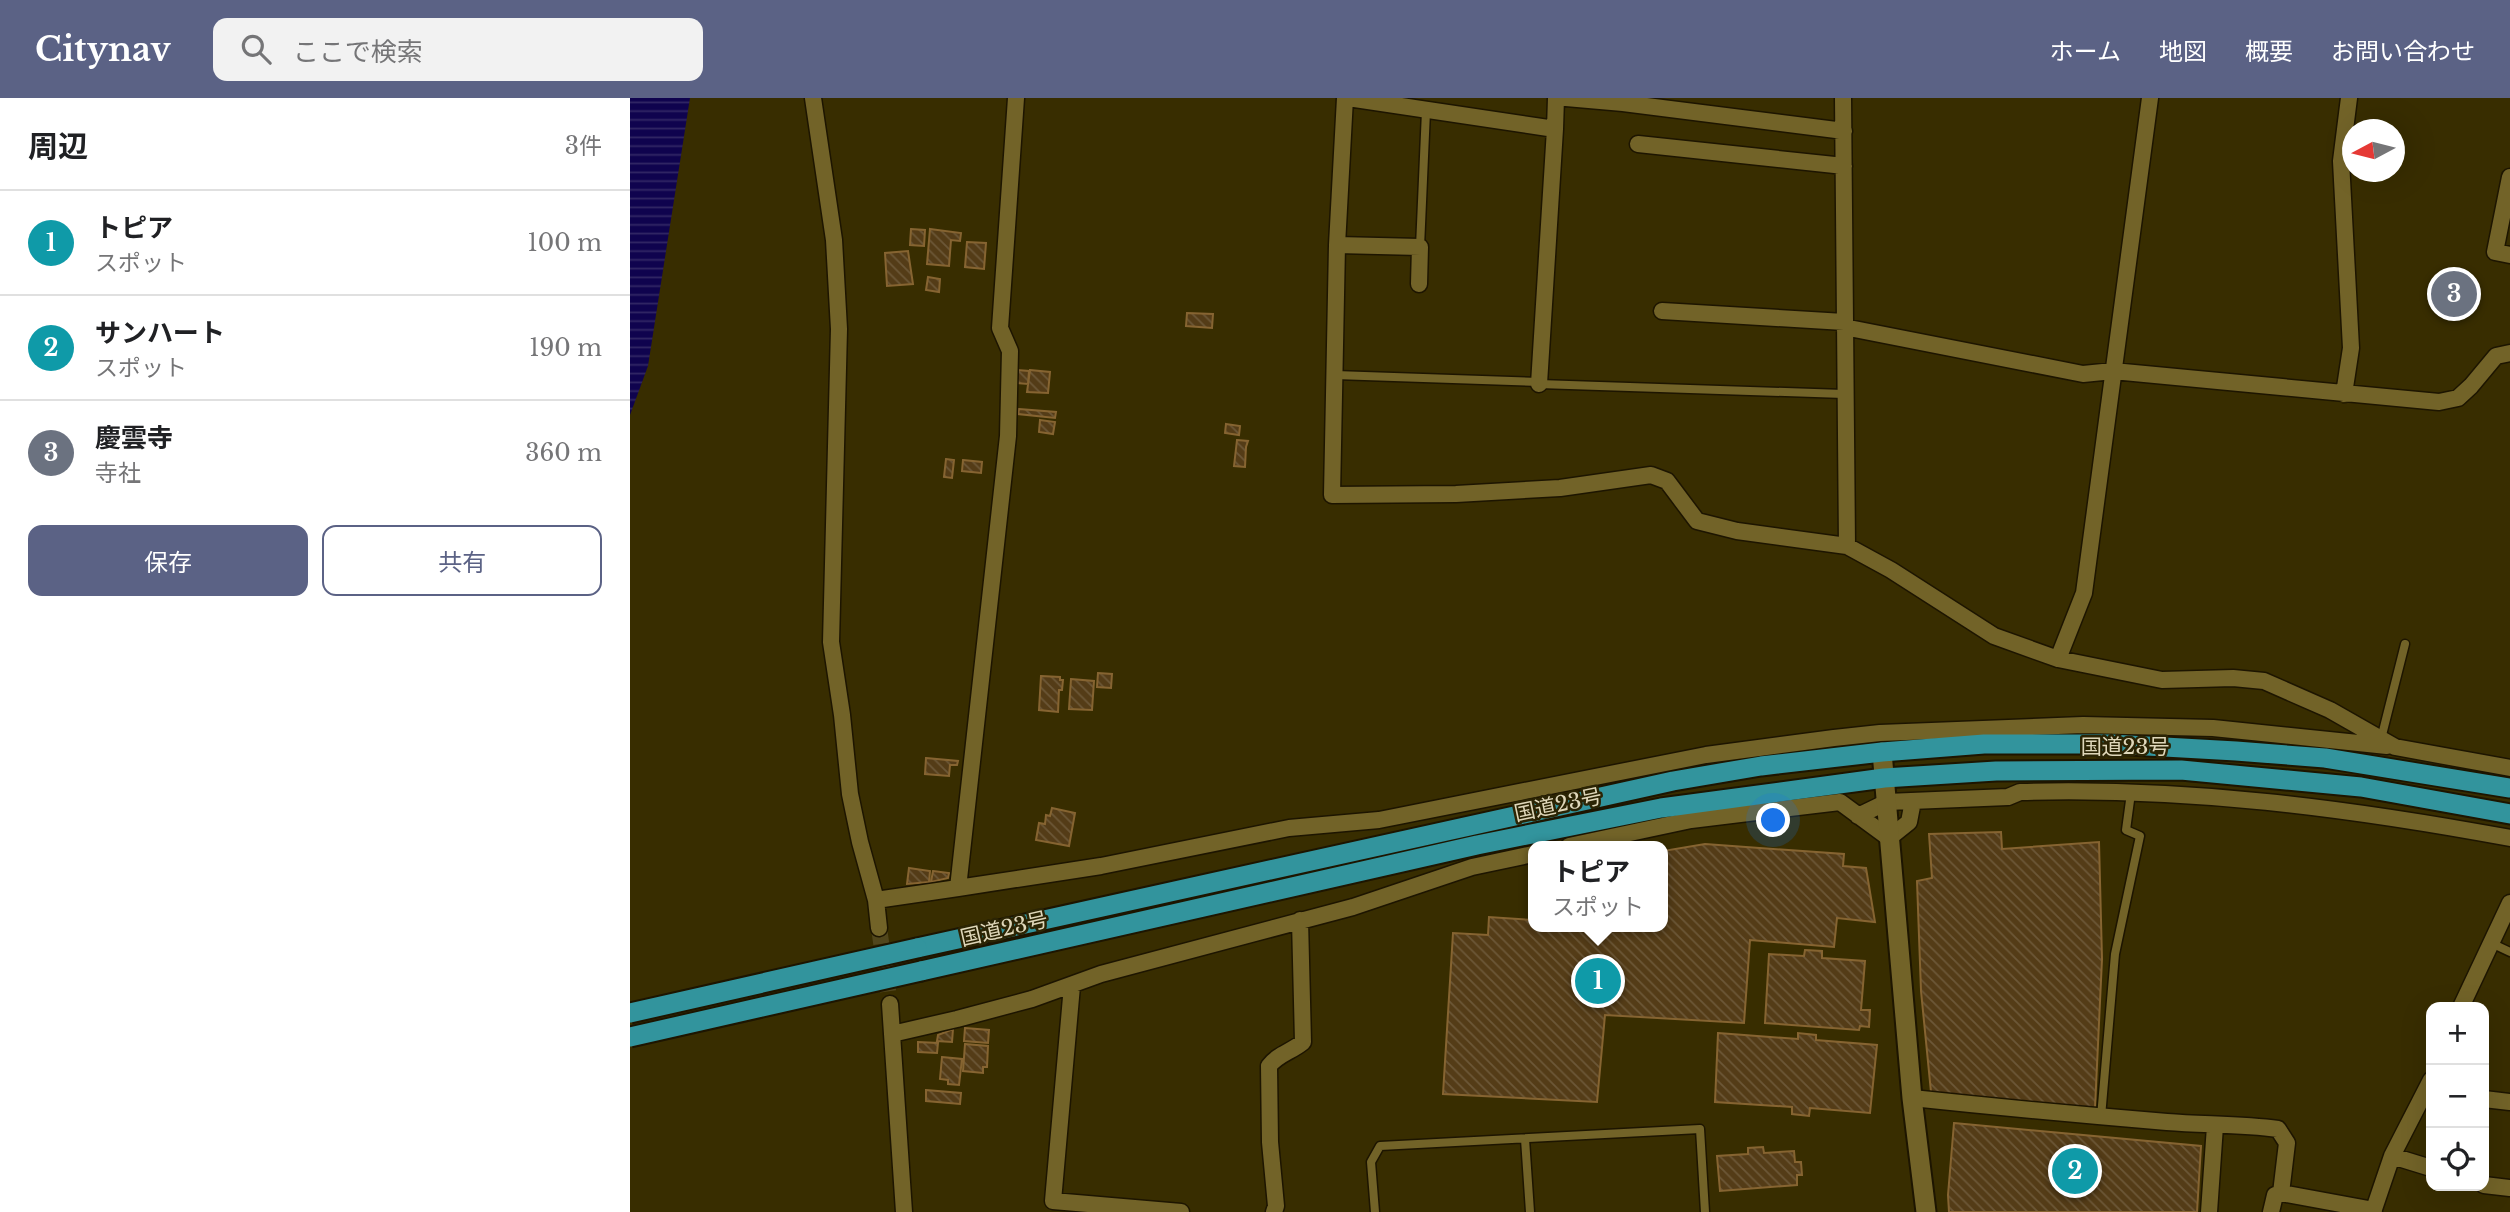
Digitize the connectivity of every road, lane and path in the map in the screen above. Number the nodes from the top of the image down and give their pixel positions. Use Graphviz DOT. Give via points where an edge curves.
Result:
graph roads {
  1 [pos="813,98"];
  2 [pos="824,98"];
  3 [pos="1016,98"];
  4 [pos="1346,98"];
  5 [pos="1556,98"];
  6 [pos="1566,98"];
  7 [pos="1843,98"];
  8 [pos="2150,98"];
  9 [pos="2349,98"];
  10 [pos="1426,111"];
  11 [pos="817,120"];
  12 [pos="1555,129"];
  13 [pos="1844,131"];
  14 [pos="1637,144"];
  15 [pos="1844,166"];
  16 [pos="2510,177"];
  17 [pos="1337,245"];
  18 [pos="1420,247"];
  19 [pos="2510,255"];
  20 [pos="1419,284"];
  21 [pos="1662,311"];
  22 [pos="1844,324"];
  23 [pos="2510,353"];
  24 [pos="2113,371"];
  25 [pos="1335,375"];
  26 [pos="1539,383"];
  27 [pos="1844,394"];
  28 [pos="2344,394"];
  29 [pos="1847,546"];
  30 [pos="2405,644"];
  31 [pos="2058,659"];
  32 [pos="2388,743"];
  33 [pos="1882,752"];
  34 [pos="2510,768"];
  35 [pos="2019,771"];
  36 [pos="1884,778"];
  37 [pos="2510,788"];
  38 [pos="2020,792"];
  39 [pos="2131,792"];
  40 [pos="1913,801"];
  41 [pos="1887,802"];
  42 [pos="2510,814"];
  43 [pos="1858,816"];
  44 [pos="1889,838"];
  45 [pos="2510,838"];
  46 [pos="1592,841"];
  47 [pos="1528,855"];
  48 [pos="958,888"];
  49 [pos="876,900"];
  50 [pos="2510,903"];
  51 [pos="1300,920"];
  52 [pos="879,929"];
  53 [pos="2491,943"];
  54 [pos="2510,952"];
  55 [pos="1072,986"];
  56 [pos="2463,1002"];
  57 [pos="890,1004"];
  58 [pos="630,1013"];
  59 [pos="892,1034"];
  60 [pos="630,1037"];
  61 [pos="2426,1090"];
  62 [pos="1912,1098"];
  63 [pos="2489,1100"];
  64 [pos="2510,1102"];
  65 [pos="2101,1117"];
  66 [pos="2215,1126"];
  67 [pos="1525,1139"];
  68 [pos="2392,1156"];
  69 [pos="2426,1166"];
  70 [pos="2489,1186"];
  71 [pos="2510,1188"];
  72 [pos="2281,1193"];
  73 [pos="2373,1211"];
  74 [pos="904,1212"];
  75 [pos="1181,1212"];
  76 [pos="1274,1212"];
  77 [pos="1375,1212"];
  78 [pos="1531,1212"];
  79 [pos="1705,1212"];
  80 [pos="1926,1212"];
  81 [pos="2209,1212"];
  82 [pos="2271,1212"];
  1 -- 11 [label="street"];
  2 -- 11 [label="street"];
  3 -- 48 [label="street" via="1000,328 1010,351 1008,436"];
  4 -- 10 [label="street"];
  4 -- 17 [label="street"];
  5 -- 12 [label="street"];
  6 -- 13 [label="street"];
  7 -- 13 [label="street"];
  8 -- 24 [label="street"];
  9 -- 28 [label="street" via="2341,161 2351,348"];
  10 -- 12 [label="street"];
  10 -- 18 [label="lane"];
  11 -- 49 [label="street" via="834,240 839,328 831,642 850,793"];
  12 -- 26 [label="street"];
  13 -- 15 [label="street"];
  14 -- 15 [label="street"];
  15 -- 22 [label="street"];
  16 -- 19 [label="street" via="2495,252"];
  17 -- 18 [label="street"];
  17 -- 25 [label="street"];
  18 -- 20 [label="street"];
  21 -- 22 [label="street"];
  22 -- 24 [label="street" via="2083,374"];
  22 -- 27 [label="street"];
  23 -- 28 [label="street" via="2496,356 2458,398 2439,402"];
  24 -- 28 [label="street"];
  24 -- 31 [label="street" via="2084,593"];
  25 -- 26 [label="lane"];
  25 -- 29 [label="street" via="1332,495 1560,488 1651,475 1667,481 1697,521"];
  26 -- 27 [label="lane"];
  27 -- 29 [label="street"];
  29 -- 31 [label="street" via="1994,636"];
  30 -- 32 [label="lane"];
  31 -- 32 [label="street" via="2162,680 2264,681 2330,710"];
  32 -- 34 [label="street"];
  32 -- 48 [label="street" via="2213,728 2083,725 1880,733 1780,743 1379,820 1289,828 1101,866"];
  33 -- 36 [label="street"];
  33 -- 37 [label="highway, 国道23号" via="1984,744 2111,744 2236,751 2325,758"];
  33 -- 58 [label="highway, 国道23号, bridge" via="1673,781"];
  35 -- 36 [label="highway, 国道23号"];
  35 -- 38 [label="street"];
  35 -- 42 [label="highway, 国道23号" via="2181,770 2283,778"];
  36 -- 41 [label="street"];
  36 -- 60 [label="highway, 国道23号, bridge" via="1634,813 1464,848"];
  38 -- 39 [label="street"];
  38 -- 40 [label="street" via="2008,797"];
  39 -- 45 [label="street" via="2300,804"];
  39 -- 65 [label="lane" via="2126,830 2140,835 2115,954"];
  40 -- 41 [label="street"];
  40 -- 44 [label="street" via="1909,822"];
  41 -- 43 [label="street"];
  41 -- 44 [label="street"];
  43 -- 44 [label="street"];
  43 -- 46 [label="street" via="1840,803 1691,820"];
  44 -- 62 [label="street"];
  47 -- 51 [label="street" via="1472,867"];
  48 -- 49 [label="street"];
  49 -- 52 [label="street"];
  50 -- 53 [label="street"];
  51 -- 55 [label="street"];
  51 -- 76 [label="street" via="1303,1042 1269,1066"];
  53 -- 54 [label="lane"];
  53 -- 56 [label="street"];
  55 -- 59 [label="street"];
  55 -- 75 [label="street" via="1053,1201"];
  57 -- 59 [label="street"];
  59 -- 74 [label="street"];
  61 -- 68 [label="street"];
  62 -- 65 [label="street"];
  62 -- 80 [label="street"];
  63 -- 64 [label="street"];
  65 -- 66 [label="street"];
  66 -- 72 [label="street" via="2278,1129 2287,1143"];
  66 -- 81 [label="street"];
  67 -- 77 [label="lane" via="1380,1146 1371,1162"];
  67 -- 78 [label="lane"];
  67 -- 79 [label="lane" via="1700,1129"];
  68 -- 69 [label="street"];
  68 -- 73 [label="street"];
  70 -- 71 [label="street"];
  72 -- 73 [label="street"];
  72 -- 82 [label="street" via="2275,1195"];
}
